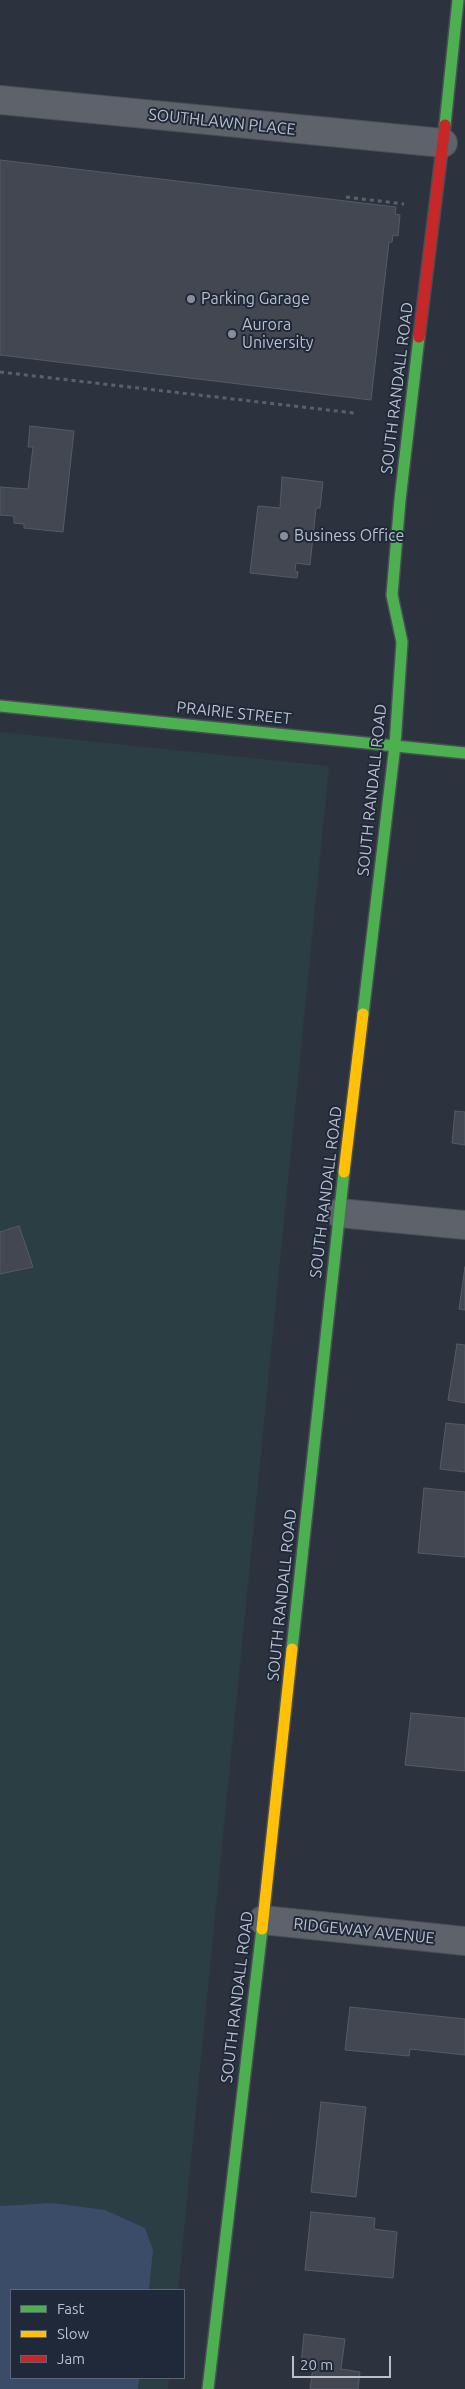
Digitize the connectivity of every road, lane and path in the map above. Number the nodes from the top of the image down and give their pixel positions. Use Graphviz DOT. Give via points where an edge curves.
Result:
graph roads {
  1 [pos="458,0"];
  2 [pos="0,100"];
  3 [pos="443,143"];
  4 [pos="346,197"];
  5 [pos="407,204"];
  6 [pos="0,372"];
  7 [pos="354,413"];
  8 [pos="0,706"];
  9 [pos="395,745"];
  10 [pos="465,753"];
  11 [pos="339,1213"];
  12 [pos="465,1225"];
  13 [pos="263,1920"];
  14 [pos="465,1941"];
  15 [pos="208,2389"];
  1 -- 3 [label="street, SOUTH RANDALL ROAD"];
  2 -- 3 [label="street, SOUTHLAWN PLACE"];
  3 -- 9 [label="street, SOUTH RANDALL ROAD" via="400,500 392,595 402,642"];
  4 -- 5 [label="path"];
  6 -- 7 [label="path"];
  8 -- 9 [label="street, PRAIRIE STREET"];
  9 -- 10 [label="street, PRAIRIE STREET"];
  9 -- 11 [label="street, SOUTH RANDALL ROAD"];
  11 -- 12 [label="street"];
  11 -- 13 [label="street, SOUTH RANDALL ROAD"];
  13 -- 14 [label="street, RIDGEWAY AVENUE"];
  13 -- 15 [label="street, SOUTH RANDALL ROAD"];
}
